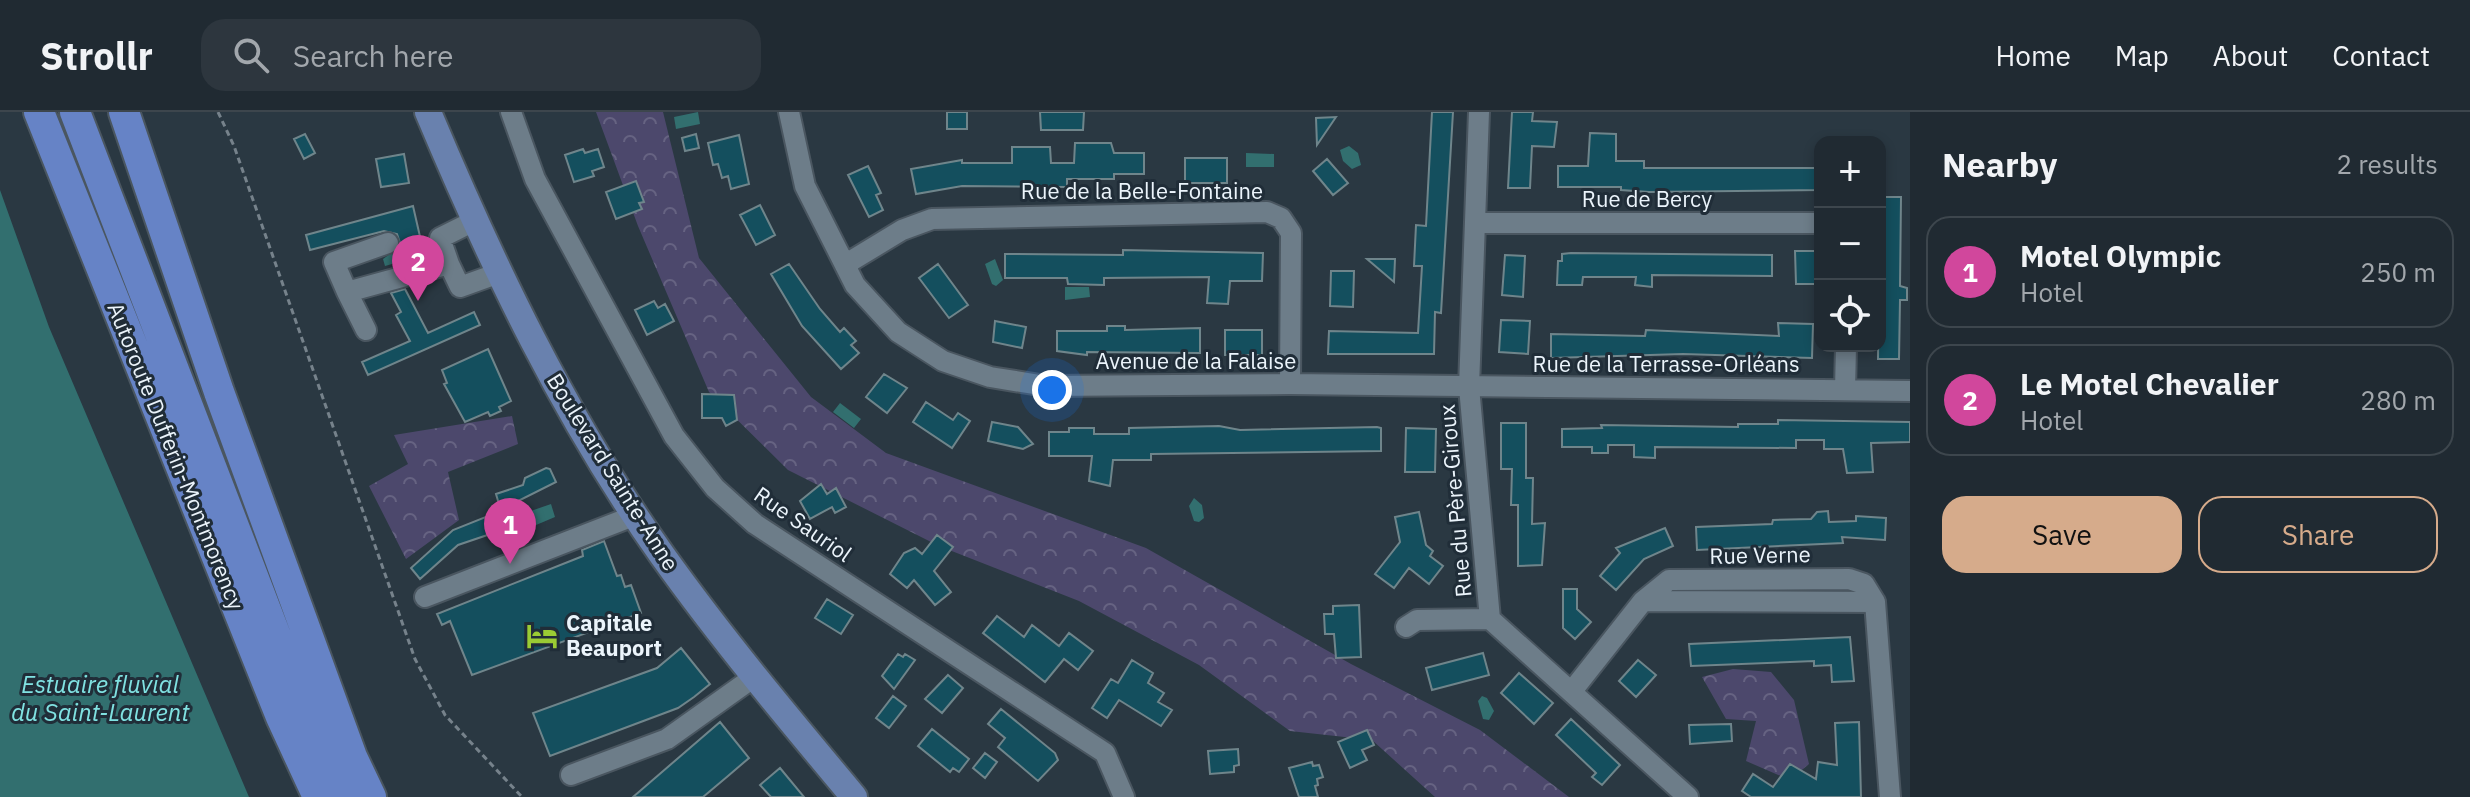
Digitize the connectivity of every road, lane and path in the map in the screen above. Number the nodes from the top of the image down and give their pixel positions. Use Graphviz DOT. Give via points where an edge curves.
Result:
graph roads {
  1 [pos="23,112"];
  2 [pos="39,112"];
  3 [pos="75,112"];
  4 [pos="124,112"];
  5 [pos="218,112"];
  6 [pos="428,112"];
  7 [pos="511,112"];
  8 [pos="789,112"];
  9 [pos="1479,112"];
  10 [pos="474,221"];
  11 [pos="1475,223"];
  12 [pos="1814,223"];
  13 [pos="388,243"];
  14 [pos="449,264"];
  15 [pos="846,264"];
  16 [pos="499,273"];
  17 [pos="347,292"];
  18 [pos="366,330"];
  19 [pos="132,347"];
  20 [pos="1846,352"];
  21 [pos="1290,384"];
  22 [pos="1469,387"];
  23 [pos="1845,390"];
  24 [pos="1910,391"];
  25 [pos="636,515"];
  26 [pos="425,597"];
  27 [pos="1490,619"];
  28 [pos="1406,627"];
  29 [pos="754,677"];
  30 [pos="1572,691"];
  31 [pos="571,775"];
  32 [pos="318,797"];
  33 [pos="349,797"];
  34 [pos="371,797"];
  35 [pos="522,797"];
  36 [pos="854,797"];
  37 [pos="1124,797"];
  38 [pos="1688,797"];
  39 [pos="1890,797"];
  1 -- 19 [label="highway" via="70,223"];
  2 -- 19 [label="highway, Autoroute Dufferin-Montmorency"];
  3 -- 33 [label="highway, Autoroute Dufferin-Montmorency" via="299,696"];
  4 -- 34 [label="highway" via="235,435"];
  5 -- 35 [label="path" via="415,659 445,715"];
  6 -- 10 [label="main road, Boulevard Sainte-Anne"];
  7 -- 37 [label="street, Rue Sauriol" via="535,179 632,363 674,436 715,488 755,524 1105,753"];
  8 -- 15 [label="street, Avenue de la Falaise" via="805,186"];
  9 -- 11 [label="street, Rue du Père-Giroux"];
  10 -- 14 [label="street" via="440,238"];
  10 -- 16 [label="main road, Boulevard Sainte-Anne"];
  11 -- 12 [label="street, Rue de Bercy"];
  11 -- 22 [label="street, Rue du Père-Giroux"];
  13 -- 17 [label="street" via="334,262"];
  14 -- 16 [label="street" via="460,287"];
  14 -- 17 [label="street"];
  15 -- 21 [label="street, Avenue de la Falaise" via="855,285 898,332 943,361 990,377 1046,386"];
  15 -- 21 [label="street, Rue de la Belle-Fontaine" via="902,230 932,219 1267,212 1281,218 1291,233"];
  16 -- 25 [label="main road, Boulevard Sainte-Anne" via="585,435"];
  17 -- 18 [label="street"];
  19 -- 32 [label="highway, Autoroute Dufferin-Montmorency"];
  20 -- 23 [label="street"];
  21 -- 22 [label="street, Avenue de la Falaise"];
  22 -- 23 [label="street, Rue de la Terrasse-Orléans"];
  22 -- 27 [label="street, Rue du Père-Giroux"];
  23 -- 24 [label="street, Rue de la Terrasse-Orléans"];
  25 -- 26 [label="street"];
  25 -- 29 [label="main road, Boulevard Sainte-Anne"];
  27 -- 28 [label="street" via="1417,620"];
  27 -- 30 [label="street, Rue du Père-Giroux"];
  29 -- 31 [label="street" via="667,739"];
  29 -- 36 [label="main road, Boulevard Sainte-Anne"];
  30 -- 38 [label="street, Rue du Père-Giroux"];
  30 -- 39 [label="street, Rue Verne" via="1643,601 1669,580 1849,579 1864,584 1875,602"];
}
